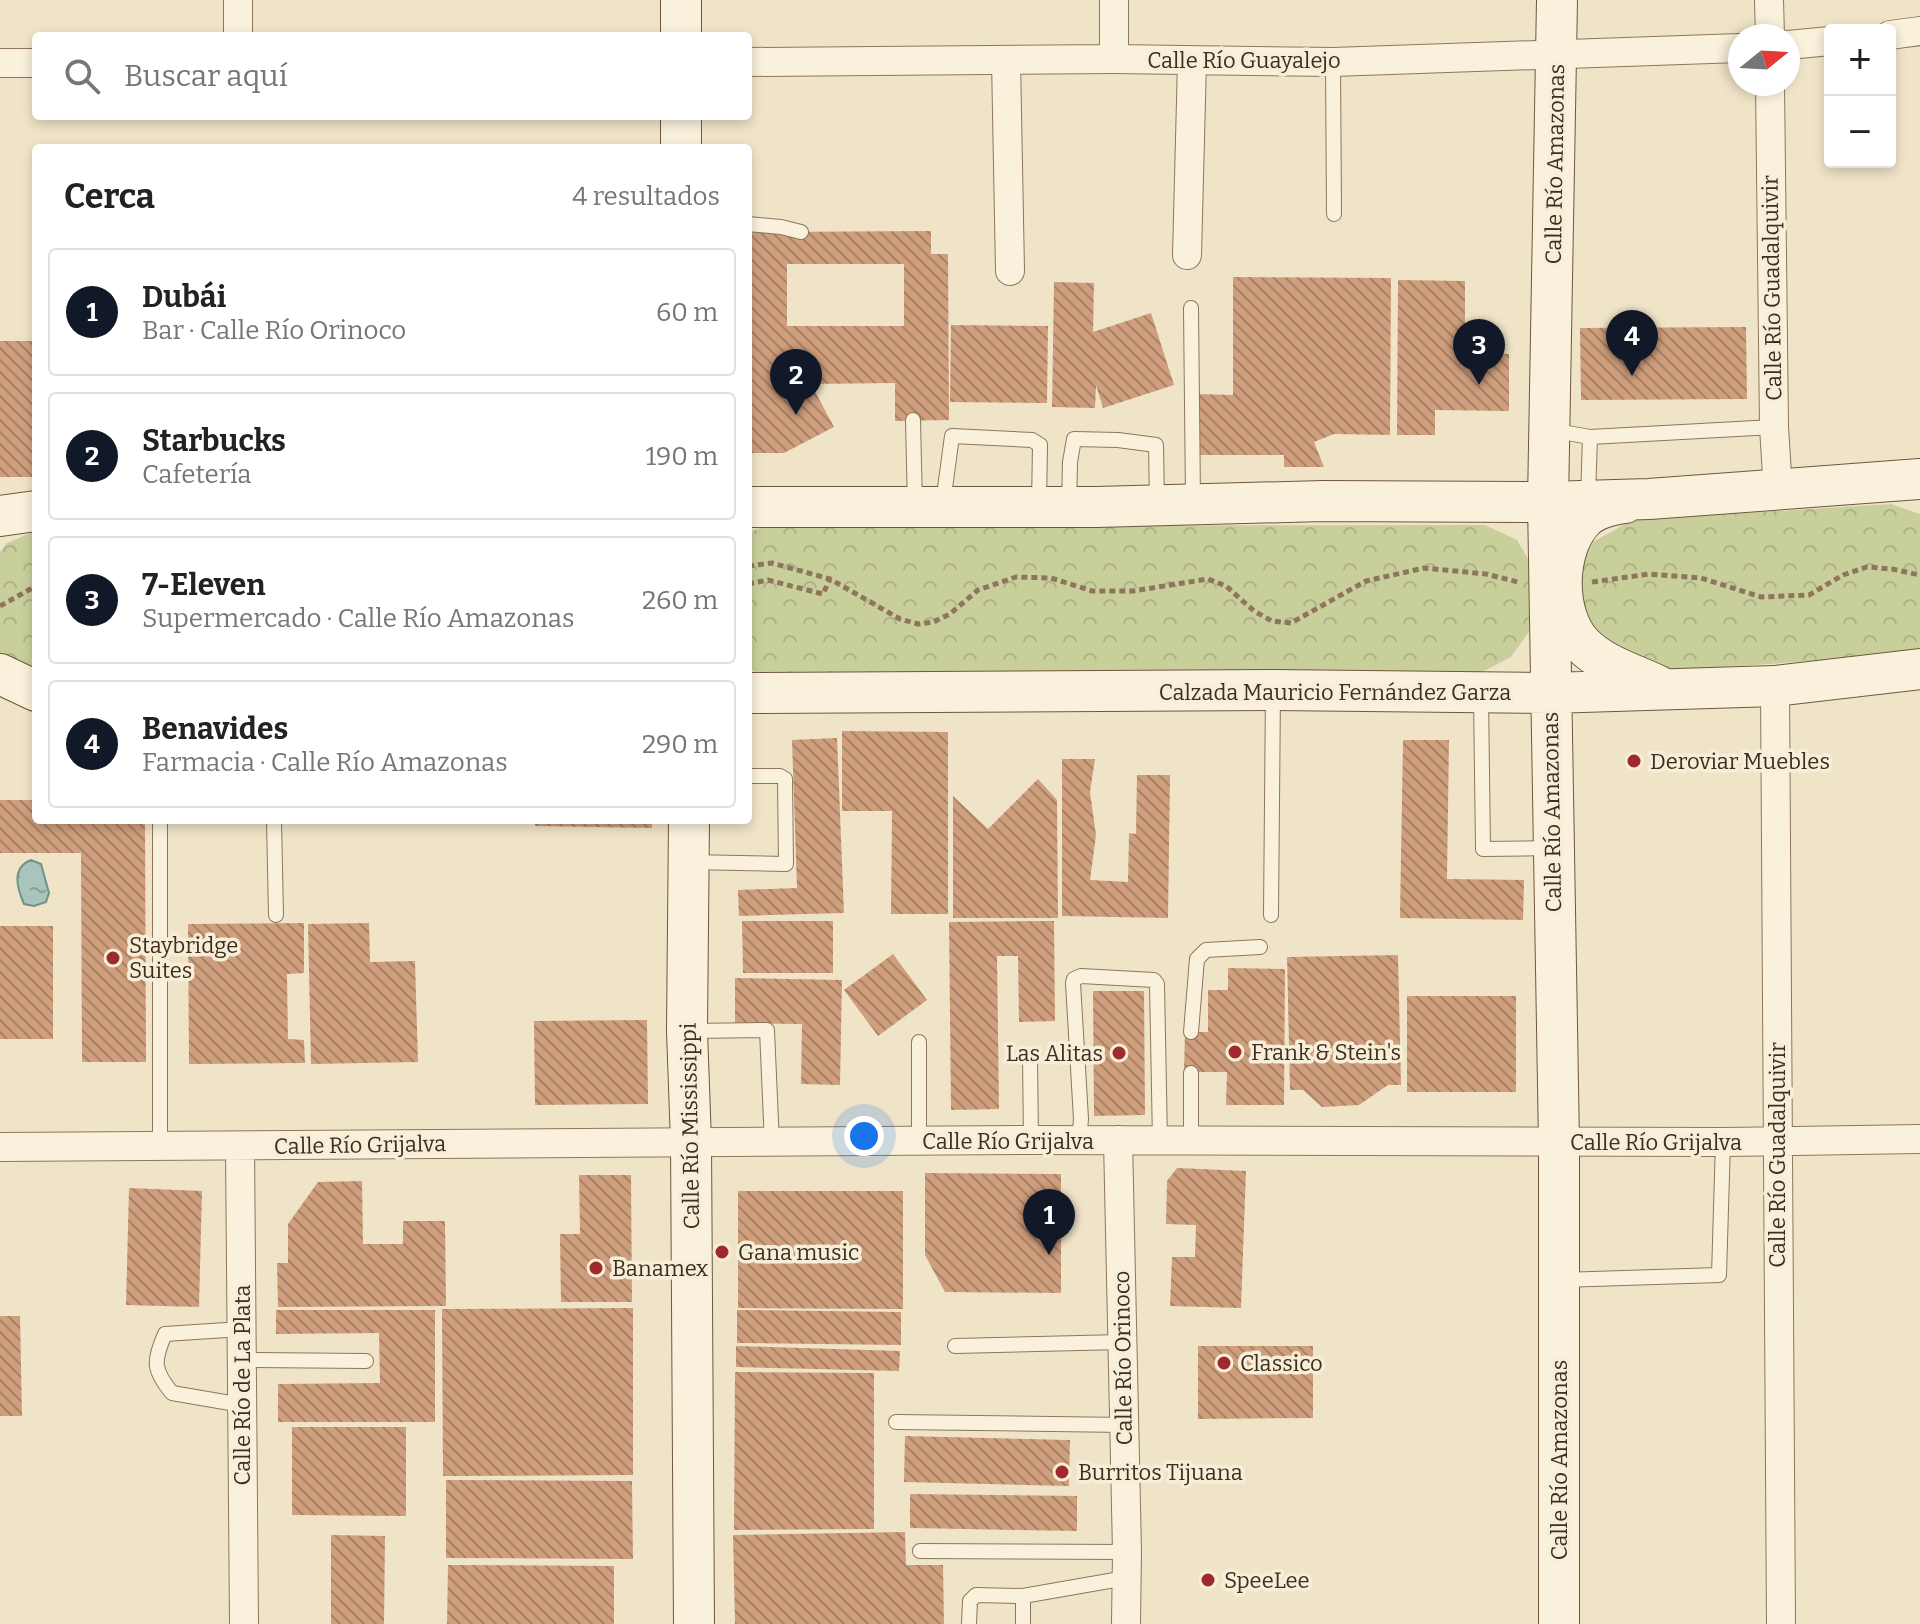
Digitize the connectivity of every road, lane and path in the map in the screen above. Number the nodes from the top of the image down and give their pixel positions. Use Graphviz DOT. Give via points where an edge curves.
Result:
graph roads {
  1 [pos="238,0"];
  2 [pos="681,0"];
  3 [pos="1114,0"];
  4 [pos="1557,0"];
  5 [pos="1769,0"];
  6 [pos="1770,24"];
  7 [pos="1920,31"];
  8 [pos="238,32"];
  9 [pos="681,32"];
  10 [pos="1896,34"];
  11 [pos="1824,42"];
  12 [pos="1800,44"];
  13 [pos="1728,49"];
  14 [pos="1556,56"];
  15 [pos="1114,59"];
  16 [pos="1006,60"];
  17 [pos="752,62"];
  18 [pos="1192,62"];
  19 [pos="1333,62"];
  20 [pos="0,63"];
  21 [pos="32,63"];
  22 [pos="1770,96"];
  23 [pos="681,120"];
  24 [pos="681,144"];
  25 [pos="1334,214"];
  26 [pos="752,224"];
  27 [pos="801,232"];
  28 [pos="1187,255"];
  29 [pos="1010,271"];
  30 [pos="1191,308"];
  31 [pos="913,420"];
  32 [pos="1774,427"];
  33 [pos="1551,430"];
  34 [pos="1590,437"];
  35 [pos="1920,479"];
  36 [pos="1778,491"];
  37 [pos="1588,499"];
  38 [pos="1649,499"];
  39 [pos="1548,502"];
  40 [pos="1175,505"];
  41 [pos="0,506"];
  42 [pos="752,507"];
  43 [pos="929,507"];
  44 [pos="1054,507"];
  45 [pos="32,510"];
  46 [pos="32,511"];
  47 [pos="0,516"];
  48 [pos="752,566"];
  49 [pos="1920,575"];
  50 [pos="830,579"];
  51 [pos="752,583"];
  52 [pos="1554,583"];
  53 [pos="32,588"];
  54 [pos="0,606"];
  55 [pos="1920,669"];
  56 [pos="0,674"];
  57 [pos="1775,686"];
  58 [pos="1663,688"];
  59 [pos="32,689"];
  60 [pos="1273,690"];
  61 [pos="1481,692"];
  62 [pos="752,693"];
  63 [pos="1550,693"];
  64 [pos="0,697"];
  65 [pos="32,698"];
  66 [pos="752,776"];
  67 [pos="160,824"];
  68 [pos="274,824"];
  69 [pos="689,824"];
  70 [pos="1553,848"];
  71 [pos="688,861"];
  72 [pos="276,915"];
  73 [pos="1271,915"];
  74 [pos="1260,947"];
  75 [pos="687,1031"];
  76 [pos="1191,1032"];
  77 [pos="919,1042"];
  78 [pos="1030,1058"];
  79 [pos="1191,1073"];
  80 [pos="1920,1139"];
  81 [pos="1031,1140"];
  82 [pos="1118,1140"];
  83 [pos="1079,1141"];
  84 [pos="1160,1141"];
  85 [pos="1191,1141"];
  86 [pos="691,1142"];
  87 [pos="919,1142"];
  88 [pos="1723,1142"];
  89 [pos="1777,1142"];
  90 [pos="1559,1143"];
  91 [pos="772,1144"];
  92 [pos="160,1146"];
  93 [pos="240,1146"];
  94 [pos="0,1147"];
  95 [pos="1559,1280"];
  96 [pos="242,1329"];
  97 [pos="1122,1342"];
  98 [pos="955,1346"];
  99 [pos="242,1360"];
  100 [pos="366,1361"];
  101 [pos="242,1405"];
  102 [pos="896,1422"];
  103 [pos="1125,1425"];
  104 [pos="920,1551"];
  105 [pos="1126,1565"];
  106 [pos="1023,1596"];
  107 [pos="244,1624"];
  108 [pos="694,1624"];
  109 [pos="969,1624"];
  110 [pos="1023,1624"];
  111 [pos="1126,1624"];
  112 [pos="1559,1624"];
  113 [pos="1781,1624"];
  1 -- 8 [label="street"];
  2 -- 9 [label="main road"];
  3 -- 15 [label="street"];
  4 -- 14 [label="main road, Calle Río Amazonas"];
  5 -- 6 [label="street"];
  7 -- 10 [label="street"];
  11 -- 12 [label="street"];
  13 -- 14 [label="street, Calle Río Guayalejo"];
  14 -- 19 [label="street, Calle Río Guayalejo"];
  14 -- 33 [label="main road, Calle Río Amazonas"];
  15 -- 16 [label="street, Calle Río Guayalejo"];
  15 -- 18 [label="street, Calle Río Guayalejo"];
  16 -- 17 [label="street, Calle Río Guayalejo"];
  16 -- 29 [label="street"];
  18 -- 19 [label="street, Calle Río Guayalejo"];
  18 -- 28 [label="street"];
  19 -- 25 [label="lane"];
  20 -- 21 [label="street"];
  22 -- 32 [label="street, Calle Río Guadalquivir"];
  23 -- 24 [label="main road"];
  26 -- 27 [label="lane"];
  30 -- 40 [label="lane"];
  31 -- 43 [label="lane"];
  32 -- 34 [label="lane"];
  32 -- 36 [label="street, Calle Río Guadalquivir"];
  33 -- 34 [label="lane"];
  33 -- 39 [label="main road, Calle Río Amazonas"];
  34 -- 37 [label="lane"];
  35 -- 36 [label="main road"];
  36 -- 38 [label="main road"];
  37 -- 38 [label="main road"];
  37 -- 39 [label="main road"];
  38 -- 52 [label="main road" via="1606,506 1586,518"];
  39 -- 40 [label="main road"];
  39 -- 52 [label="main road, Calle Río Amazonas"];
  40 -- 44 [label="main road"];
  40 -- 44 [label="lane" via="1156,445 1074,439"];
  41 -- 45 [label="main road"];
  42 -- 43 [label="main road"];
  43 -- 44 [label="main road"];
  43 -- 44 [label="lane" via="952,436 1032,440 1040,445"];
  46 -- 47 [label="main road"];
  48 -- 50 [label="path" via="772,563"];
  49 -- 52 [label="path" via="1867,567 1809,595 1761,597 1701,578 1649,574"];
  50 -- 51 [label="path" via="823,594 768,580"];
  50 -- 52 [label="path" via="918,624 950,614 978,590 1016,577 1051,578 1092,591 1133,591 1208,579 1226,586 1272,621 1291,623 1366,581 1424,568"];
  52 -- 58 [label="main road" via="1581,643 1597,657"];
  52 -- 63 [label="main road, Calle Río Amazonas"];
  53 -- 54 [label="path"];
  55 -- 57 [label="main road, Calzada Mauricio Fernández Garza"];
  56 -- 59 [label="main road"];
  57 -- 58 [label="main road, Calzada Mauricio Fernández Garza"];
  57 -- 89 [label="street, Calle Río Guadalquivir"];
  58 -- 63 [label="main road, Calzada Mauricio Fernández Garza"];
  60 -- 61 [label="main road, Calzada Mauricio Fernández Garza"];
  60 -- 62 [label="main road, Calzada Mauricio Fernández Garza"];
  60 -- 73 [label="lane"];
  61 -- 63 [label="main road, Calzada Mauricio Fernández Garza"];
  61 -- 70 [label="lane" via="1483,849"];
  63 -- 70 [label="main road, Calle Río Amazonas"];
  64 -- 65 [label="main road"];
  66 -- 71 [label="lane" via="785,779 786,864"];
  67 -- 92 [label="lane"];
  68 -- 72 [label="lane"];
  69 -- 71 [label="main road, Calle Río Mississippi"];
  70 -- 90 [label="main road, Calle Río Amazonas"];
  71 -- 75 [label="main road, Calle Río Mississippi"];
  74 -- 76 [label="lane" via="1206,950 1197,959"];
  75 -- 86 [label="main road, Calle Río Mississippi"];
  75 -- 91 [label="lane" via="767,1030"];
  77 -- 87 [label="lane"];
  78 -- 81 [label="lane"];
  79 -- 85 [label="lane"];
  80 -- 89 [label="street, Calle Río Grijalva"];
  81 -- 83 [label="street, Calle Río Grijalva"];
  81 -- 87 [label="street, Calle Río Grijalva"];
  82 -- 83 [label="street, Calle Río Grijalva"];
  82 -- 84 [label="street, Calle Río Grijalva"];
  82 -- 97 [label="street, Calle Río Orinoco"];
  83 -- 84 [label="lane" via="1073,983 1081,976 1157,984"];
  84 -- 85 [label="street, Calle Río Grijalva"];
  85 -- 90 [label="street, Calle Río Grijalva"];
  86 -- 91 [label="street, Calle Río Grijalva"];
  86 -- 93 [label="street, Calle Río Grijalva"];
  86 -- 108 [label="main road, Calle Río Mississippi"];
  87 -- 91 [label="street, Calle Río Grijalva"];
  88 -- 89 [label="street, Calle Río Grijalva"];
  88 -- 90 [label="street, Calle Río Grijalva"];
  88 -- 95 [label="lane" via="1719,1275"];
  89 -- 113 [label="street, Calle Río Guadalquivir"];
  90 -- 95 [label="main road, Calle Río Amazonas"];
  92 -- 93 [label="street, Calle Río Grijalva"];
  92 -- 94 [label="street, Calle Río Grijalva"];
  93 -- 96 [label="street, Calle Río de La Plata"];
  95 -- 112 [label="main road, Calle Río Amazonas"];
  96 -- 99 [label="street, Calle Río de La Plata"];
  96 -- 101 [label="lane" via="165,1334 155,1357 172,1393"];
  97 -- 98 [label="lane"];
  97 -- 103 [label="street, Calle Río Orinoco"];
  99 -- 100 [label="lane"];
  99 -- 101 [label="street, Calle Río de La Plata"];
  101 -- 107 [label="street, Calle Río de La Plata"];
  102 -- 103 [label="lane"];
  103 -- 105 [label="street, Calle Río Orinoco"];
  104 -- 105 [label="lane"];
  105 -- 106 [label="lane"];
  105 -- 111 [label="street, Calle Río Orinoco"];
  106 -- 109 [label="lane" via="974,1596"];
  106 -- 110 [label="lane"];
}
